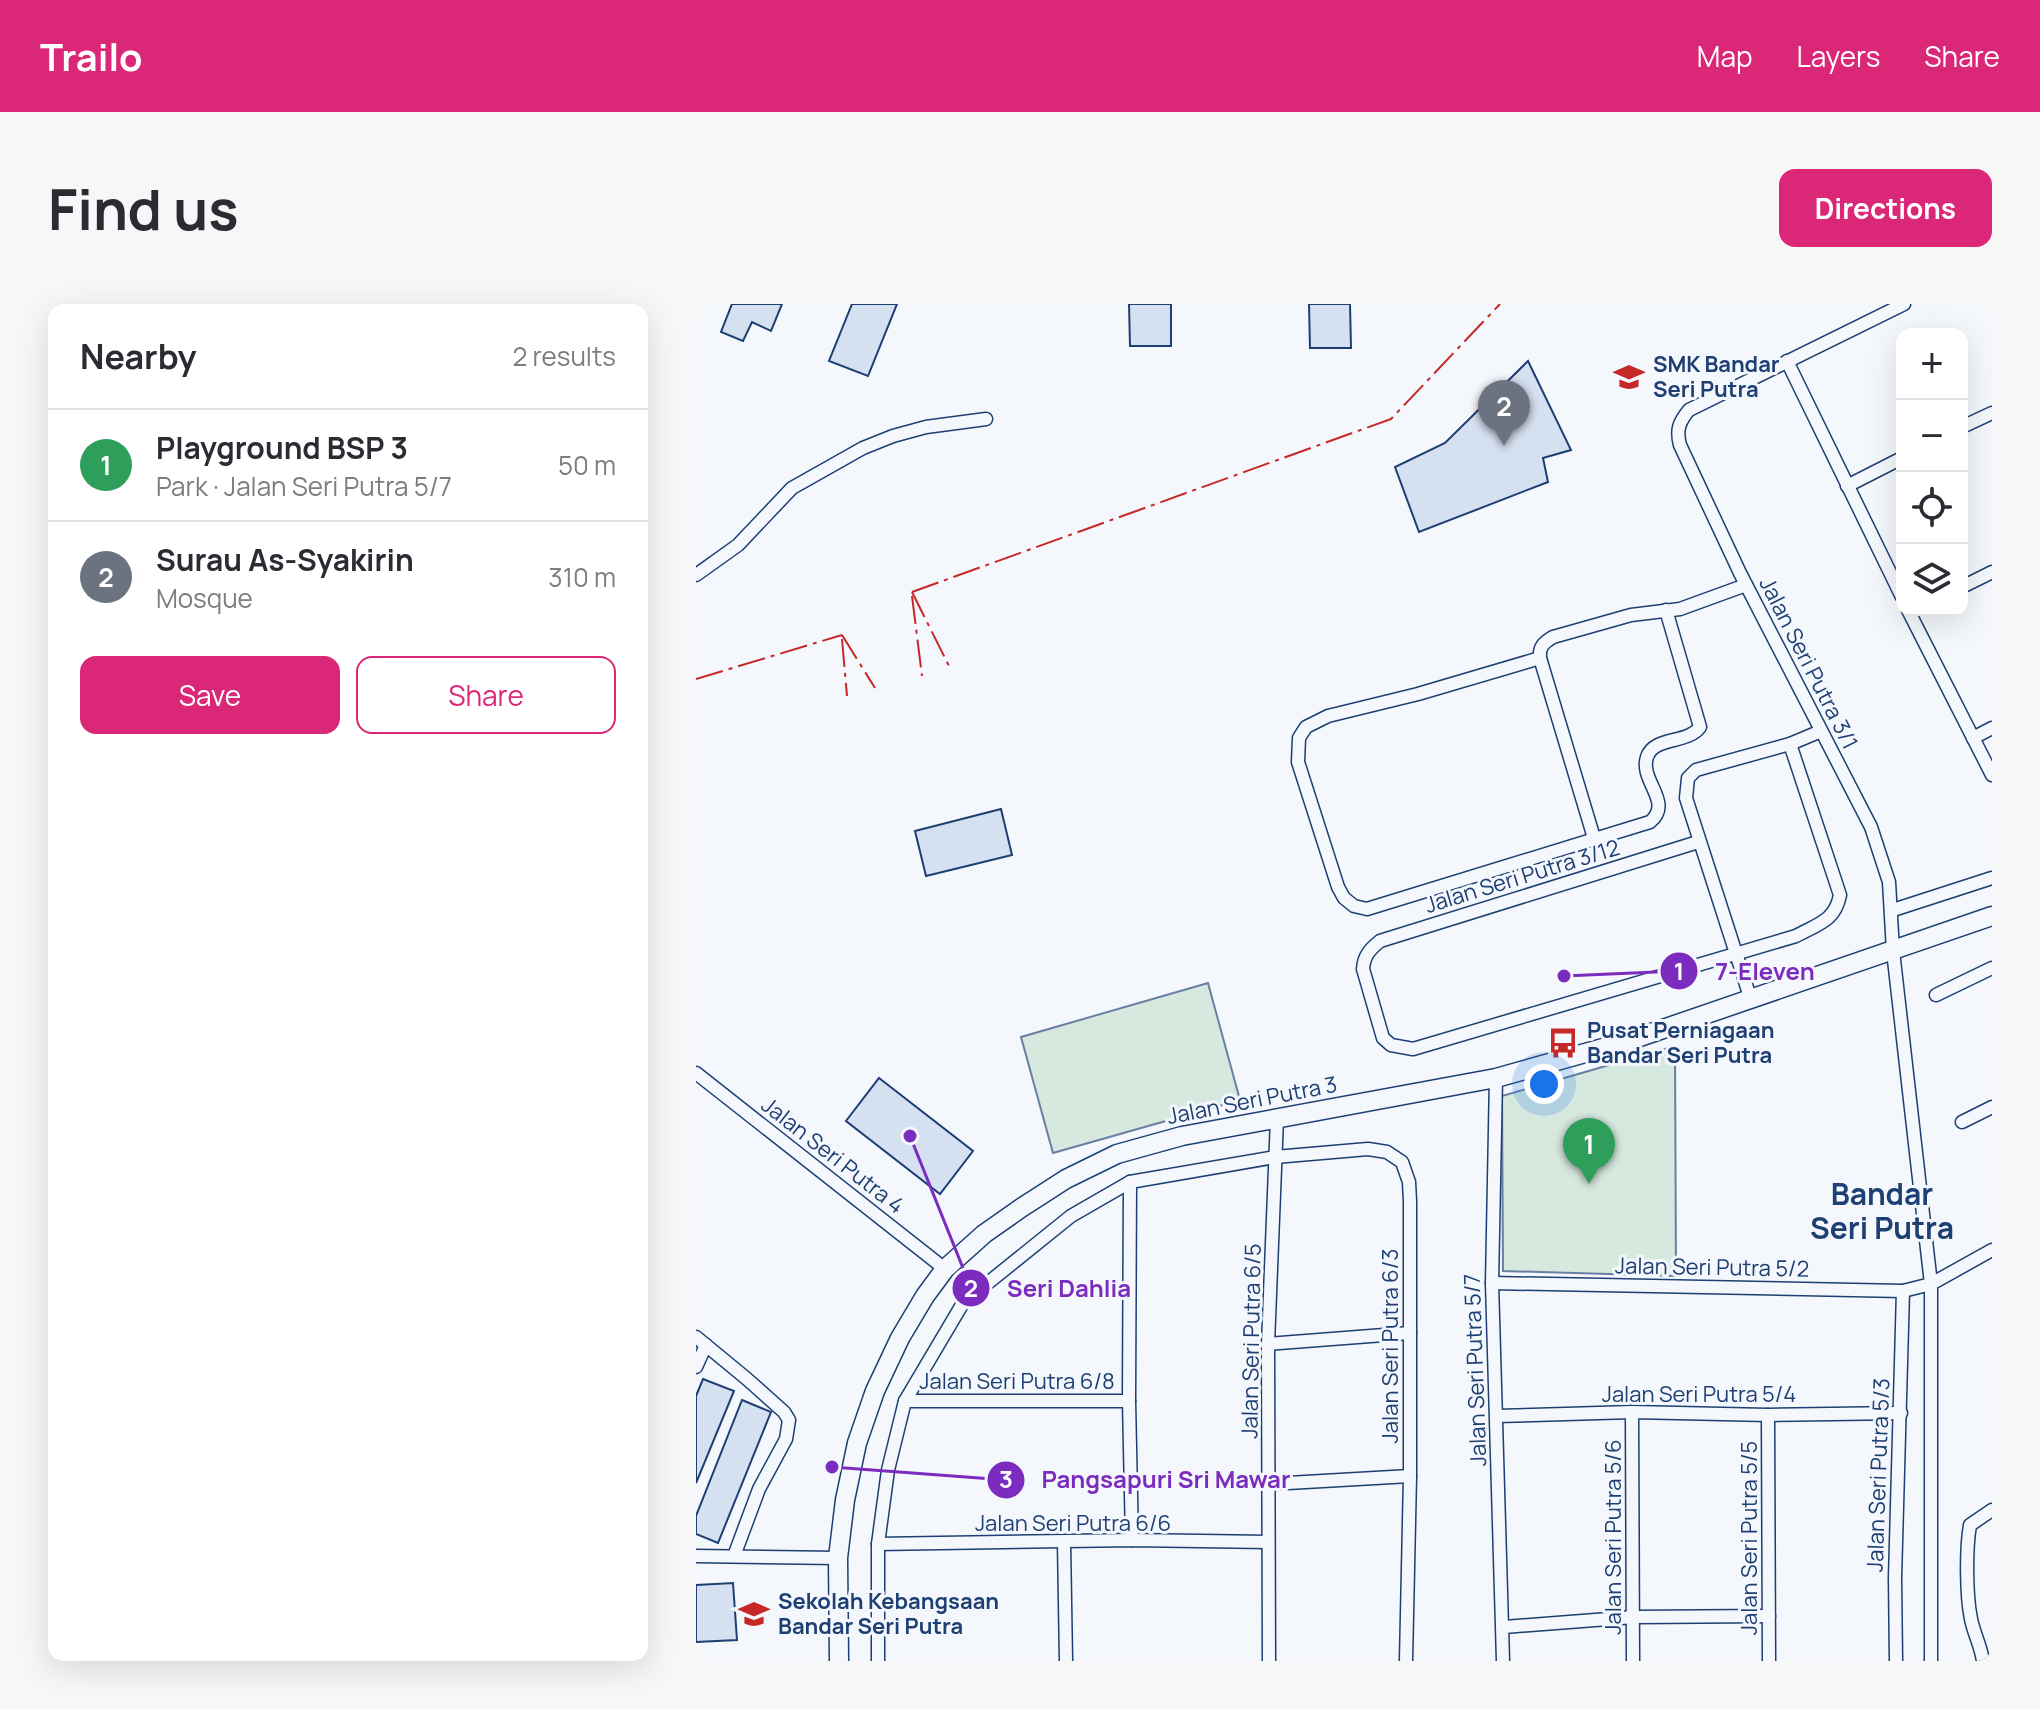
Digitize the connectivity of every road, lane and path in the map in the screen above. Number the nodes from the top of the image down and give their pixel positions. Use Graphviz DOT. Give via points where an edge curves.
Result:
graph roads {
  1 [pos="1904,304"];
  2 [pos="1787,361"];
  3 [pos="1992,413"];
  4 [pos="986,419"];
  5 [pos="1968,424"];
  6 [pos="1896,461"];
  7 [pos="1847,486"];
  8 [pos="1992,572"];
  9 [pos="696,575"];
  10 [pos="1968,584"];
  11 [pos="1746,585"];
  12 [pos="1896,585"];
  13 [pos="1666,610"];
  14 [pos="1914,616"];
  15 [pos="1540,658"];
  16 [pos="1992,728"];
  17 [pos="1821,731"];
  18 [pos="1973,738"];
  19 [pos="1790,744"];
  20 [pos="1992,775"];
  21 [pos="1594,838"];
  22 [pos="1698,842"];
  23 [pos="1992,878"];
  24 [pos="1893,910"];
  25 [pos="1992,916"];
  26 [pos="1893,951"];
  27 [pos="1735,953"];
  28 [pos="1992,968"];
  29 [pos="1936,995"];
  30 [pos="1750,997"];
  31 [pos="696,1073"];
  32 [pos="1496,1078"];
  33 [pos="1992,1107"];
  34 [pos="1277,1118"];
  35 [pos="1962,1122"];
  36 [pos="1275,1157"];
  37 [pos="1130,1182"];
  38 [pos="1992,1250"];
  39 [pos="945,1269"];
  40 [pos="1492,1283"];
  41 [pos="1931,1284"];
  42 [pos="1903,1291"];
  43 [pos="1410,1333"];
  44 [pos="701,1341"];
  45 [pos="1268,1344"];
  46 [pos="696,1367"];
  47 [pos="905,1401"];
  48 [pos="1129,1401"];
  49 [pos="1632,1412"];
  50 [pos="1901,1413"];
  51 [pos="1768,1415"];
  52 [pos="1497,1416"];
  53 [pos="1410,1476"];
  54 [pos="1270,1484"];
  55 [pos="1986,1512"];
  56 [pos="1132,1540"];
  57 [pos="1064,1542"];
  58 [pos="1268,1542"];
  59 [pos="878,1544"];
  60 [pos="696,1556"];
  61 [pos="734,1556"];
  62 [pos="838,1558"];
  63 [pos="1769,1616"];
  64 [pos="1634,1617"];
  65 [pos="1504,1627"];
  66 [pos="1986,1642"];
  67 [pos="839,1661"];
  68 [pos="878,1661"];
  69 [pos="1066,1661"];
  70 [pos="1269,1661"];
  71 [pos="1406,1661"];
  72 [pos="1503,1661"];
  73 [pos="1633,1661"];
  74 [pos="1769,1661"];
  75 [pos="1896,1661"];
  76 [pos="1931,1661"];
  77 [pos="1983,1661"];
  1 -- 2 [label="street"];
  2 -- 7 [label="street"];
  2 -- 11 [label="street, Jalan Seri Putra 3/1" via="1689,410 1677,433"];
  3 -- 5 [label="street"];
  4 -- 9 [label="street" via="926,427 863,448 792,488 738,545"];
  6 -- 7 [label="street"];
  7 -- 12 [label="street"];
  8 -- 10 [label="street"];
  11 -- 13 [label="street"];
  11 -- 17 [label="street, Jalan Seri Putra 3/1"];
  13 -- 15 [label="street" via="1553,637 1539,651"];
  13 -- 21 [label="street" via="1700,727 1694,735 1654,746 1647,755 1658,816"];
  14 -- 18 [label="street"];
  15 -- 21 [label="street"];
  15 -- 21 [label="street" via="1316,720 1299,738 1298,762 1338,887 1354,906 1367,909"];
  16 -- 18 [label="street"];
  17 -- 19 [label="street"];
  17 -- 24 [label="street, Jalan Seri Putra 3/1" via="1871,827"];
  18 -- 20 [label="street"];
  19 -- 22 [label="street" via="1711,764 1688,778 1686,798"];
  19 -- 27 [label="street" via="1840,895 1837,908 1830,918 1796,936"];
  22 -- 27 [label="street"];
  22 -- 27 [label="street, Jalan Seri Putra 3/12" via="1380,941 1370,949 1363,969 1383,1038 1413,1049"];
  23 -- 24 [label="street"];
  24 -- 26 [label="street, Jalan Seri Putra 3/1"];
  25 -- 26 [label="street, Jalan Seri Putra 3"];
  26 -- 30 [label="street, Jalan Seri Putra 3"];
  26 -- 41 [label="street, Jalan Seri Putra 3/1"];
  27 -- 30 [label="street"];
  28 -- 29 [label="street"];
  30 -- 32 [label="street, Jalan Seri Putra 3" via="1628,1041"];
  31 -- 39 [label="street, Jalan Seri Putra 4"];
  32 -- 34 [label="street, Jalan Seri Putra 3"];
  32 -- 40 [label="street, Jalan Seri Putra 5/7"];
  33 -- 35 [label="street"];
  34 -- 36 [label="street, Jalan Seri Putra 6/5"];
  34 -- 39 [label="street, Jalan Seri Putra 3" via="1117,1154 1021,1208"];
  36 -- 37 [label="street"];
  36 -- 43 [label="street, Jalan Seri Putra 6/3" via="1368,1149 1402,1162 1410,1201"];
  36 -- 45 [label="street, Jalan Seri Putra 6/5"];
  37 -- 47 [label="street" via="1071,1216 963,1303"];
  37 -- 48 [label="street"];
  38 -- 41 [label="street, Jalan Seri Putra 5/2"];
  39 -- 62 [label="street, Jalan Seri Putra 3" via="900,1338 875,1391 857,1443"];
  40 -- 42 [label="street, Jalan Seri Putra 5/2"];
  40 -- 52 [label="street, Jalan Seri Putra 5/7"];
  41 -- 42 [label="street, Jalan Seri Putra 5/2"];
  41 -- 76 [label="street, Jalan Seri Putra 3/1"];
  42 -- 50 [label="street, Jalan Seri Putra 5/3"];
  43 -- 45 [label="street"];
  43 -- 53 [label="street, Jalan Seri Putra 6/3"];
  44 -- 46 [label="street"];
  44 -- 61 [label="street" via="789,1420 786,1439 759,1489"];
  45 -- 54 [label="street, Jalan Seri Putra 6/5"];
  47 -- 48 [label="street, Jalan Seri Putra 6/8"];
  47 -- 59 [label="street"];
  48 -- 56 [label="street"];
  49 -- 51 [label="street, Jalan Seri Putra 5/4"];
  49 -- 52 [label="street, Jalan Seri Putra 5/4"];
  49 -- 64 [label="street, Jalan Seri Putra 5/6"];
  50 -- 51 [label="street, Jalan Seri Putra 5/4"];
  50 -- 75 [label="street, Jalan Seri Putra 5/3"];
  51 -- 63 [label="street, Jalan Seri Putra 5/5"];
  52 -- 65 [label="street, Jalan Seri Putra 5/7"];
  53 -- 54 [label="street"];
  53 -- 71 [label="street, Jalan Seri Putra 6/3"];
  54 -- 58 [label="street, Jalan Seri Putra 6/5"];
  55 -- 66 [label="street" via="1970,1525 1967,1542 1971,1619"];
  56 -- 57 [label="street, Jalan Seri Putra 6/6"];
  56 -- 58 [label="street, Jalan Seri Putra 6/6"];
  57 -- 59 [label="street, Jalan Seri Putra 6/6"];
  57 -- 69 [label="street"];
  58 -- 70 [label="street, Jalan Seri Putra 6/5"];
  59 -- 68 [label="street"];
  60 -- 61 [label="street"];
  61 -- 62 [label="street"];
  62 -- 67 [label="street, Jalan Seri Putra 3"];
  63 -- 64 [label="street"];
  63 -- 74 [label="street, Jalan Seri Putra 5/5"];
  64 -- 65 [label="street"];
  64 -- 73 [label="street, Jalan Seri Putra 5/6"];
  65 -- 72 [label="street, Jalan Seri Putra 5/7"];
  66 -- 77 [label="street"];
}
